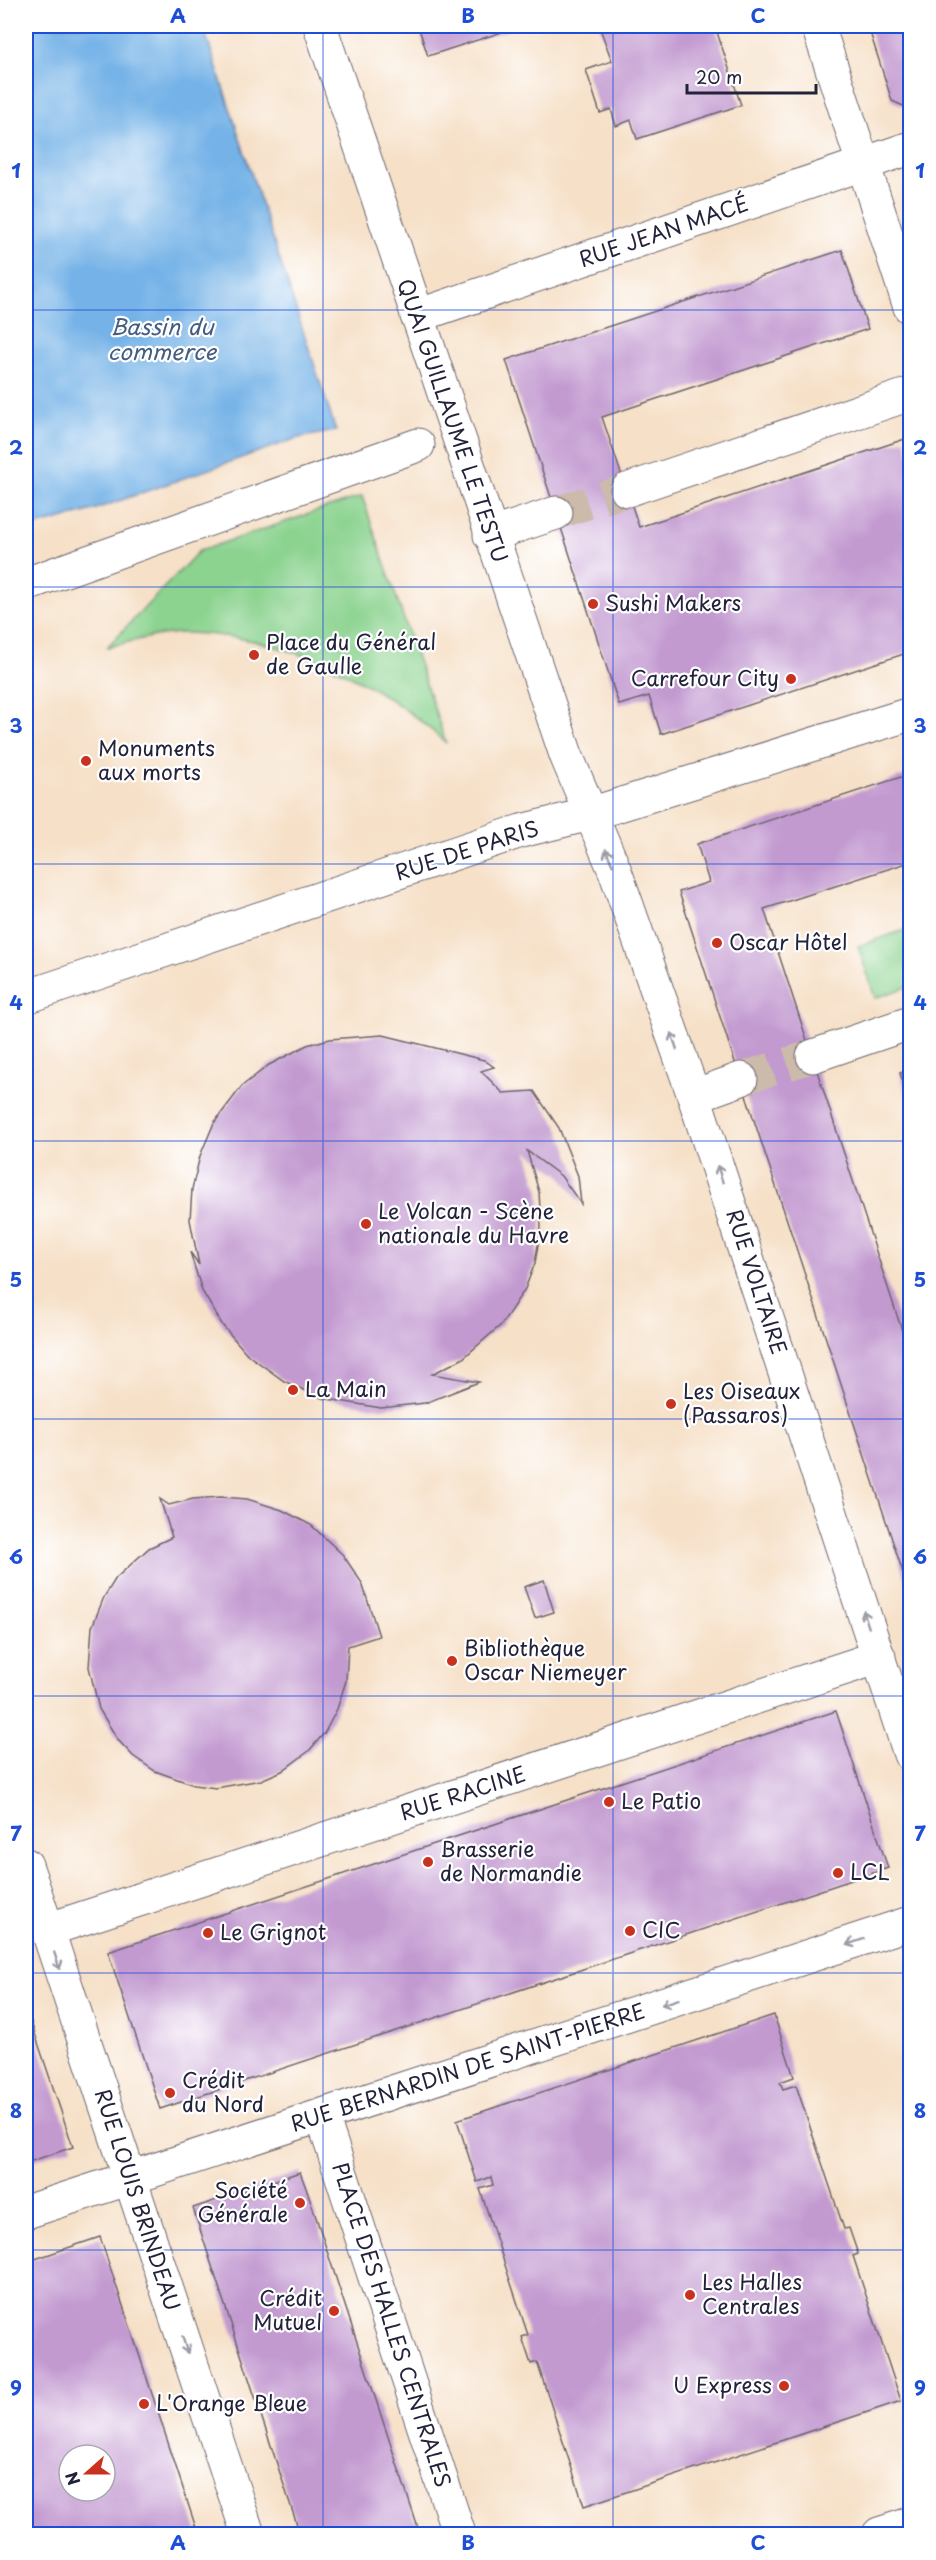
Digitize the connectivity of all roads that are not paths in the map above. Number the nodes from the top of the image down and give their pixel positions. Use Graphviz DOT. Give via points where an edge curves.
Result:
graph roads {
  1 [pos="320,26"];
  2 [pos="818,26"];
  3 [pos="910,148"];
  4 [pos="863,164"];
  5 [pos="910,307"];
  6 [pos="417,316"];
  7 [pos="910,394"];
  8 [pos="418,445"];
  9 [pos="627,490"];
  10 [pos="556,513"];
  11 [pos="490,536"];
  12 [pos="26,584"];
  13 [pos="910,714"];
  14 [pos="590,814"];
  15 [pos="26,997"];
  16 [pos="910,1023"];
  17 [pos="813,1056"];
  18 [pos="741,1080"];
  19 [pos="694,1096"];
  20 [pos="879,1657"];
  21 [pos="910,1754"];
  22 [pos="26,1865"];
  23 [pos="910,1923"];
  24 [pos="47,1930"];
  25 [pos="322,2116"];
  26 [pos="129,2179"];
  27 [pos="26,2212"];
  28 [pos="910,2524"];
  29 [pos="248,2535"];
  30 [pos="459,2535"];
  31 [pos="879,2535"];
  1 -- 6 [label="street, QUAI GUILLAUME LE TESTU"];
  2 -- 4 [label="street"];
  3 -- 4 [label="street, RUE JEAN MACÉ"];
  4 -- 5 [label="street"];
  4 -- 6 [label="street, RUE JEAN MACÉ"];
  6 -- 11 [label="street, QUAI GUILLAUME LE TESTU"];
  7 -- 9 [label="street"];
  8 -- 12 [label="street"];
  10 -- 11 [label="street"];
  11 -- 14 [label="street, QUAI GUILLAUME LE TESTU"];
  13 -- 14 [label="street, RUE DE PARIS"];
  14 -- 15 [label="street, RUE DE PARIS" via="521,831"];
  19 -- 14 [label="street, RUE VOLTAIRE, one-way" via="615,871"];
  16 -- 17 [label="street"];
  18 -- 19 [label="street"];
  20 -- 19 [label="street, RUE VOLTAIRE, one-way"];
  20 -- 21 [label="street, RUE VOLTAIRE"];
  20 -- 24 [label="street, RUE RACINE"];
  22 -- 24 [label="street, RUE LOUIS BRINDEAU"];
  23 -- 25 [label="street, RUE BERNARDIN DE SAINT-PIERRE, one-way"];
  24 -- 26 [label="street, RUE LOUIS BRINDEAU, one-way"];
  25 -- 26 [label="street, RUE BERNARDIN DE SAINT-PIERRE"];
  25 -- 30 [label="street, PLACE DES HALLES CENTRALES"];
  26 -- 27 [label="street, RUE BERNARDIN DE SAINT-PIERRE"];
  26 -- 29 [label="street, RUE LOUIS BRINDEAU, one-way"];
  28 -- 31 [label="street"];
}
